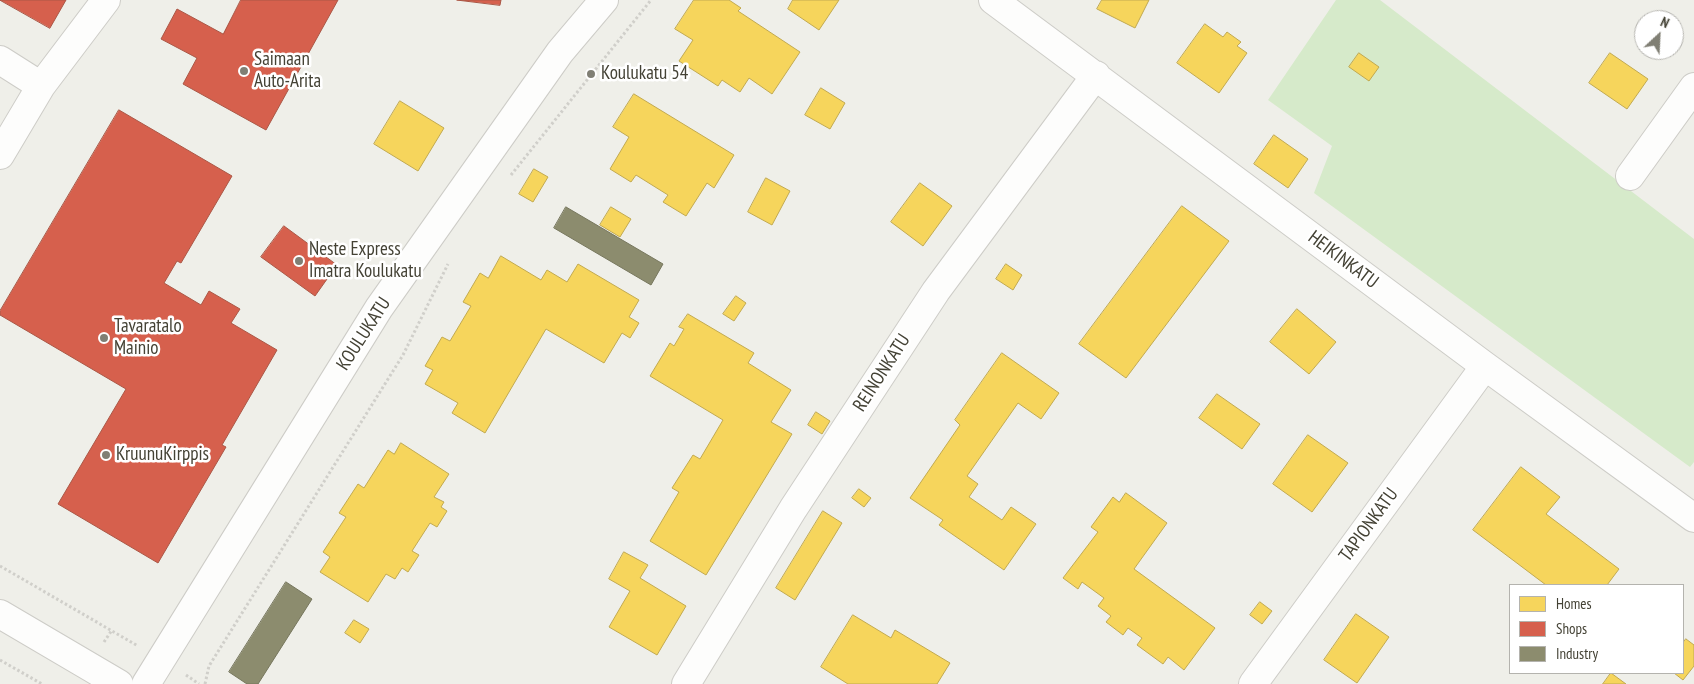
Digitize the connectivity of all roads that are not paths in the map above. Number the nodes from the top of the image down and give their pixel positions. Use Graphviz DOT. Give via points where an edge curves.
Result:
graph roads {
  1 [pos="106,0"];
  2 [pos="604,0"];
  3 [pos="994,0"];
  4 [pos="0,60"];
  5 [pos="1096,75"];
  6 [pos="41,86"];
  7 [pos="1694,87"];
  8 [pos="0,154"];
  9 [pos="1630,176"];
  10 [pos="1485,366"];
  11 [pos="1694,518"];
  12 [pos="0,614"];
  13 [pos="120,684"];
  14 [pos="146,684"];
  15 [pos="686,684"];
  16 [pos="1253,684"];
  1 -- 6 [label="street"];
  2 -- 14 [label="street, KOULUKATU" via="560,52 379,308"];
  3 -- 5 [label="street, HEIKINKATU"];
  4 -- 6 [label="street"];
  5 -- 10 [label="street, HEIKINKATU"];
  5 -- 15 [label="street, REINONKATU" via="936,291 793,509"];
  6 -- 8 [label="street"];
  7 -- 9 [label="street"];
  10 -- 11 [label="street, HEIKINKATU"];
  10 -- 16 [label="street, TAPIONKATU"];
  12 -- 13 [label="street"];
}
